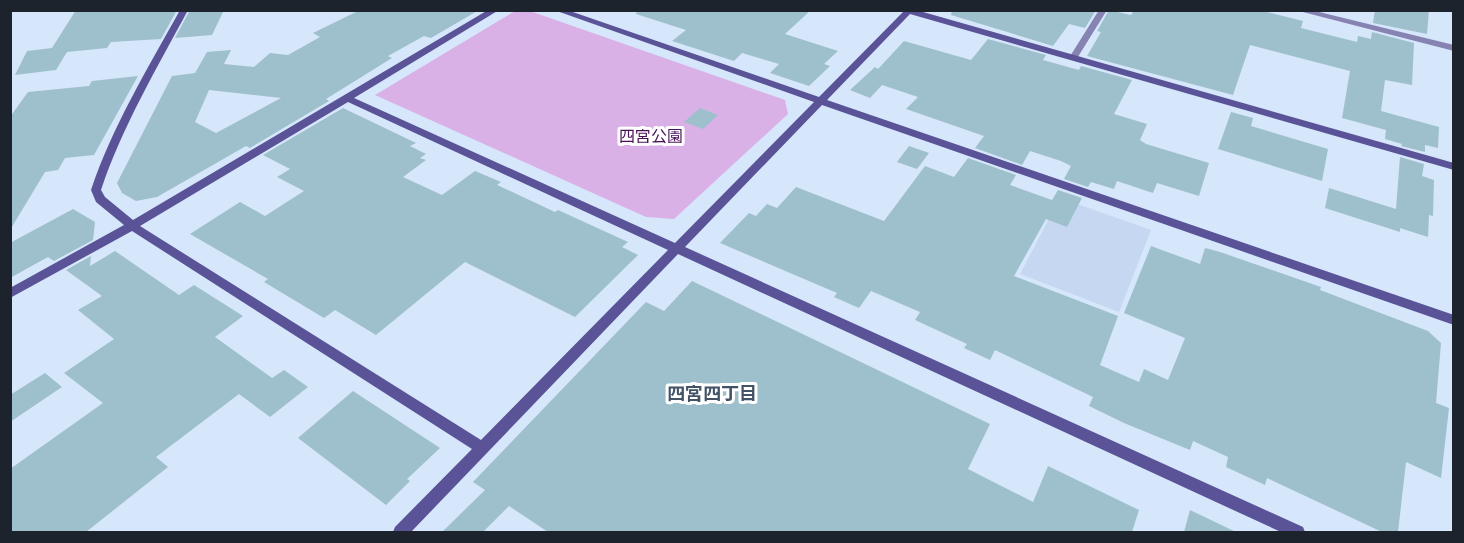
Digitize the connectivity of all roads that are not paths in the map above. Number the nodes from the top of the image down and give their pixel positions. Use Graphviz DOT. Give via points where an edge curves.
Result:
graph roads {
  1 [pos="184,10"];
  2 [pos="495,10"];
  3 [pos="558,10"];
  4 [pos="1103,10"];
  5 [pos="1299,10"];
  6 [pos="907,11"];
  7 [pos="1454,48"];
  8 [pos="1073,58"];
  9 [pos="347,98"];
  10 [pos="821,101"];
  11 [pos="1454,167"];
  12 [pos="132,226"];
  13 [pos="676,250"];
  14 [pos="10,294"];
  15 [pos="1454,320"];
  16 [pos="483,449"];
  17 [pos="401,532"];
  18 [pos="1297,532"];
  1 -- 12 [label="street" via="140,91 96,190 100,199"];
  2 -- 9 [label="street"];
  3 -- 10 [label="street"];
  4 -- 8 [label="street"];
  5 -- 7 [label="street"];
  6 -- 8 [label="street"];
  6 -- 10 [label="street"];
  8 -- 11 [label="street"];
  9 -- 12 [label="street"];
  9 -- 13 [label="street"];
  10 -- 13 [label="street"];
  10 -- 15 [label="street"];
  12 -- 14 [label="street"];
  12 -- 16 [label="street"];
  13 -- 16 [label="street"];
  13 -- 18 [label="street"];
  16 -- 17 [label="street"];
}
